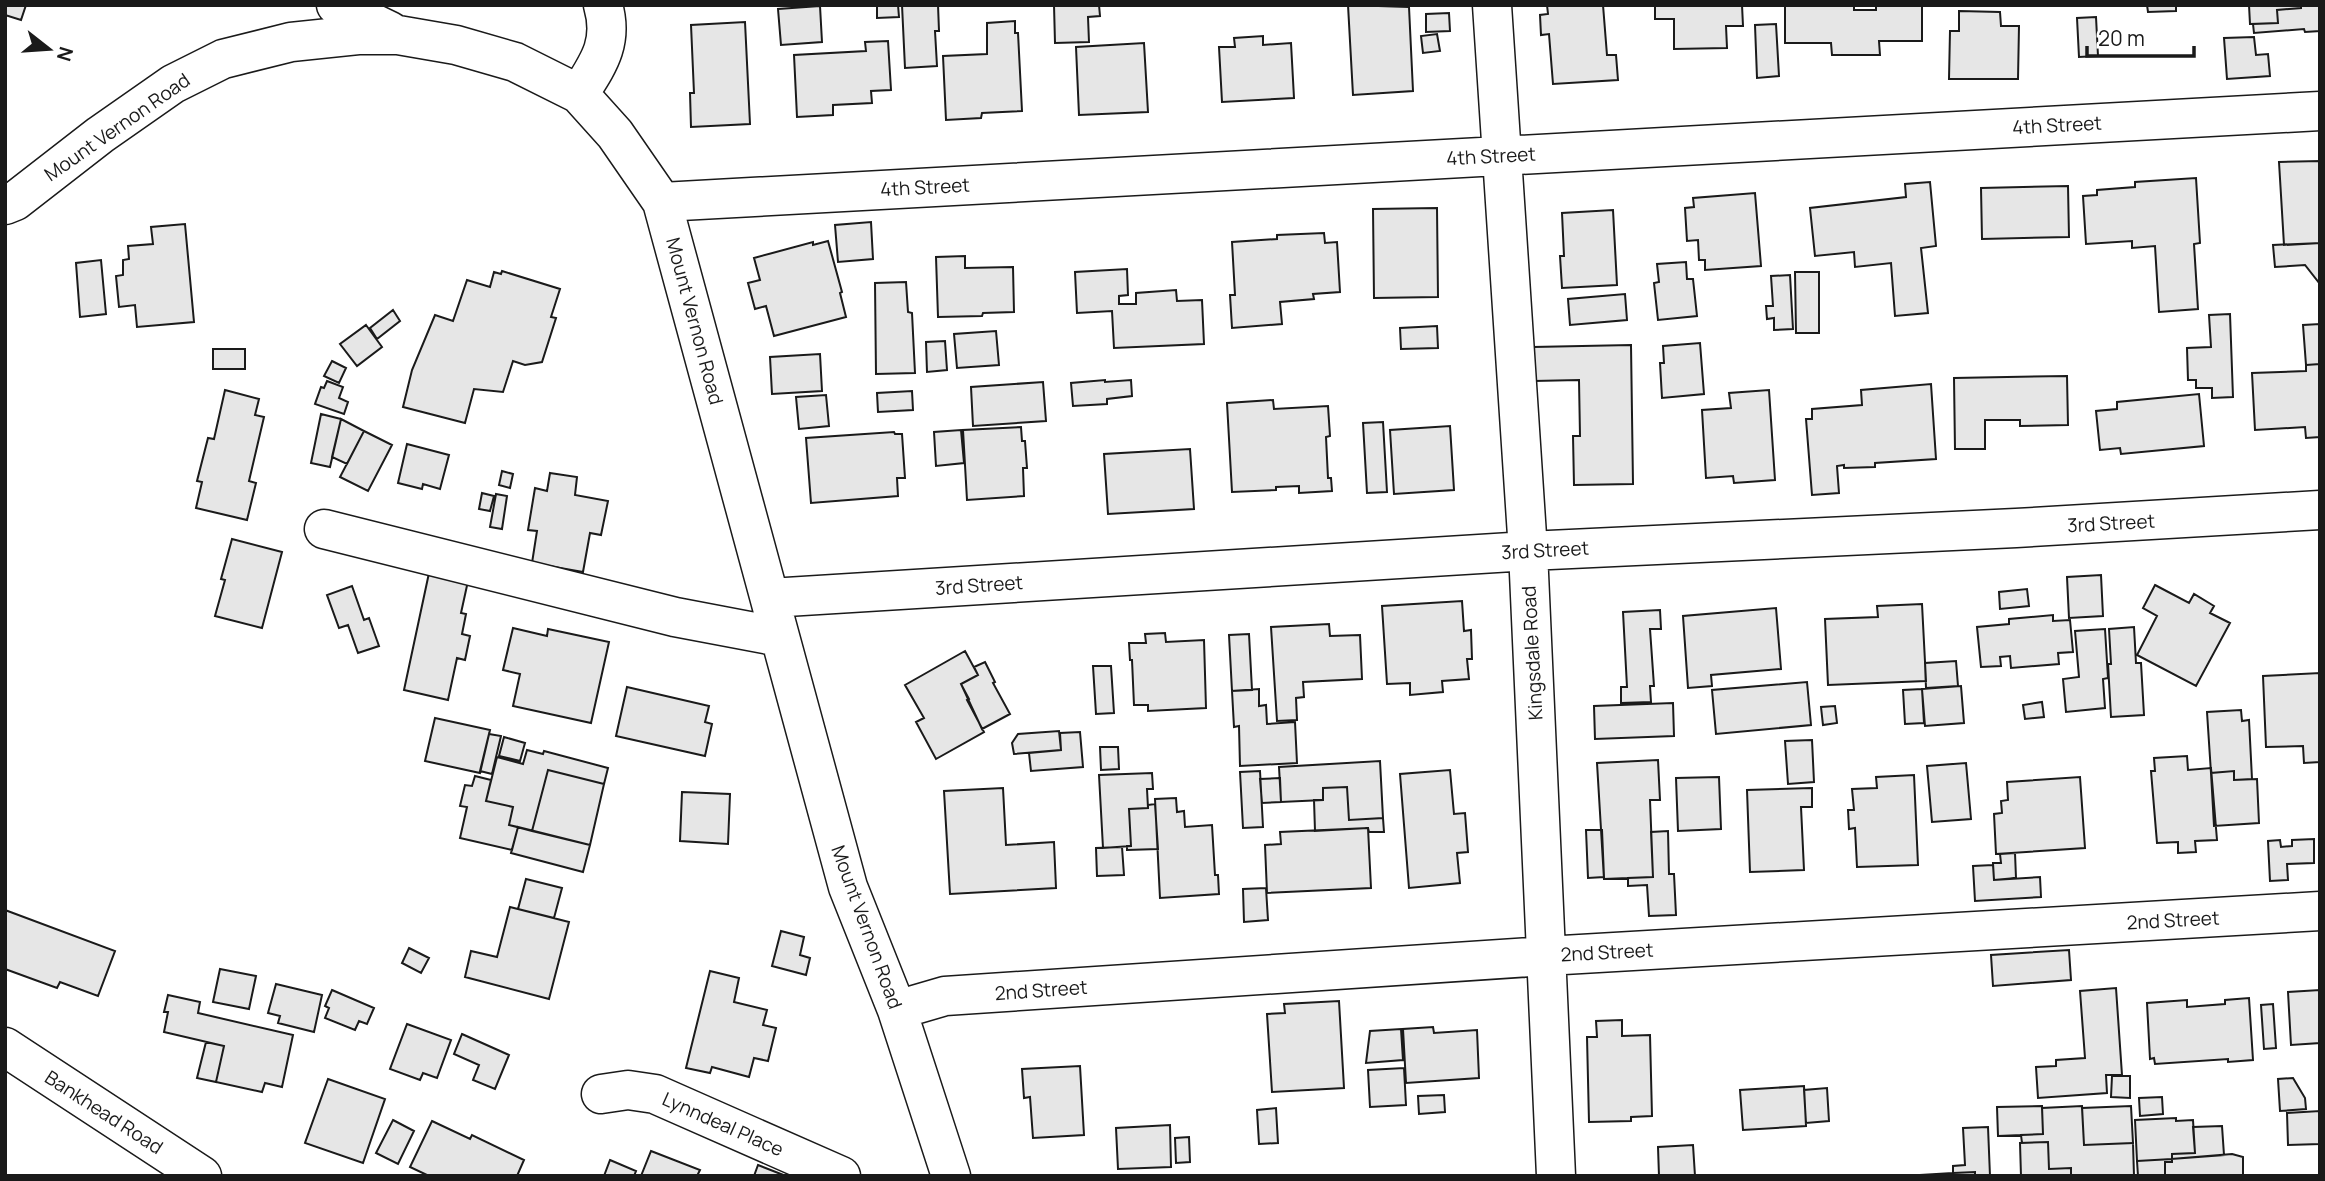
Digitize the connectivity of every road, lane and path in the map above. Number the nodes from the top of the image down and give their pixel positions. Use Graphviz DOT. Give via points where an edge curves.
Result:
graph roads {
  1 [pos="336,5"];
  2 [pos="603,5"];
  3 [pos="1492,5"];
  4 [pos="398,35"];
  5 [pos="579,94"];
  6 [pos="2320,111"];
  7 [pos="1501,155"];
  8 [pos="662,202"];
  9 [pos="5,205"];
  10 [pos="2320,510"];
  11 [pos="324,529"];
  12 [pos="1528,551"];
  13 [pos="771,598"];
  14 [pos="780,637"];
  15 [pos="2320,911"];
  16 [pos="1546,956"];
  17 [pos="897,1010"];
  18 [pos="5,1048"];
  19 [pos="601,1094"];
  20 [pos="202,1176"];
  21 [pos="841,1176"];
  22 [pos="951,1176"];
  23 [pos="1556,1176"];
  1 -- 4 [label="street"];
  2 -- 5 [label="street" via="607,35 601,58"];
  3 -- 7 [label="street, Kingsdale Road"];
  4 -- 5 [label="street, Mount Vernon Road" via="456,44 515,62"];
  4 -- 9 [label="street, Mount Vernon Road" via="290,42 223,59 173,84"];
  5 -- 8 [label="street, Mount Vernon Road" via="615,134"];
  6 -- 7 [label="street, 4th Street"];
  7 -- 8 [label="street, 4th Street"];
  7 -- 12 [label="street, Kingsdale Road"];
  8 -- 13 [label="street, Mount Vernon Road"];
  10 -- 12 [label="street, 3rd Street"];
  11 -- 14 [label="street" via="662,614"];
  12 -- 13 [label="street, 3rd Street"];
  12 -- 16 [label="street, Kingsdale Road"];
  13 -- 14 [label="street, Mount Vernon Road"];
  14 -- 17 [label="street, Mount Vernon Road" via="848,887"];
  15 -- 16 [label="street, 2nd Street"];
  16 -- 17 [label="street, 2nd Street" via="944,996"];
  16 -- 23 [label="street, Kingsdale Road"];
  17 -- 22 [label="street, Mount Vernon Road"];
  18 -- 20 [label="street, Bankhead Road"];
  19 -- 21 [label="street, Lynndeal Place" via="628,1090 655,1094"];
}
